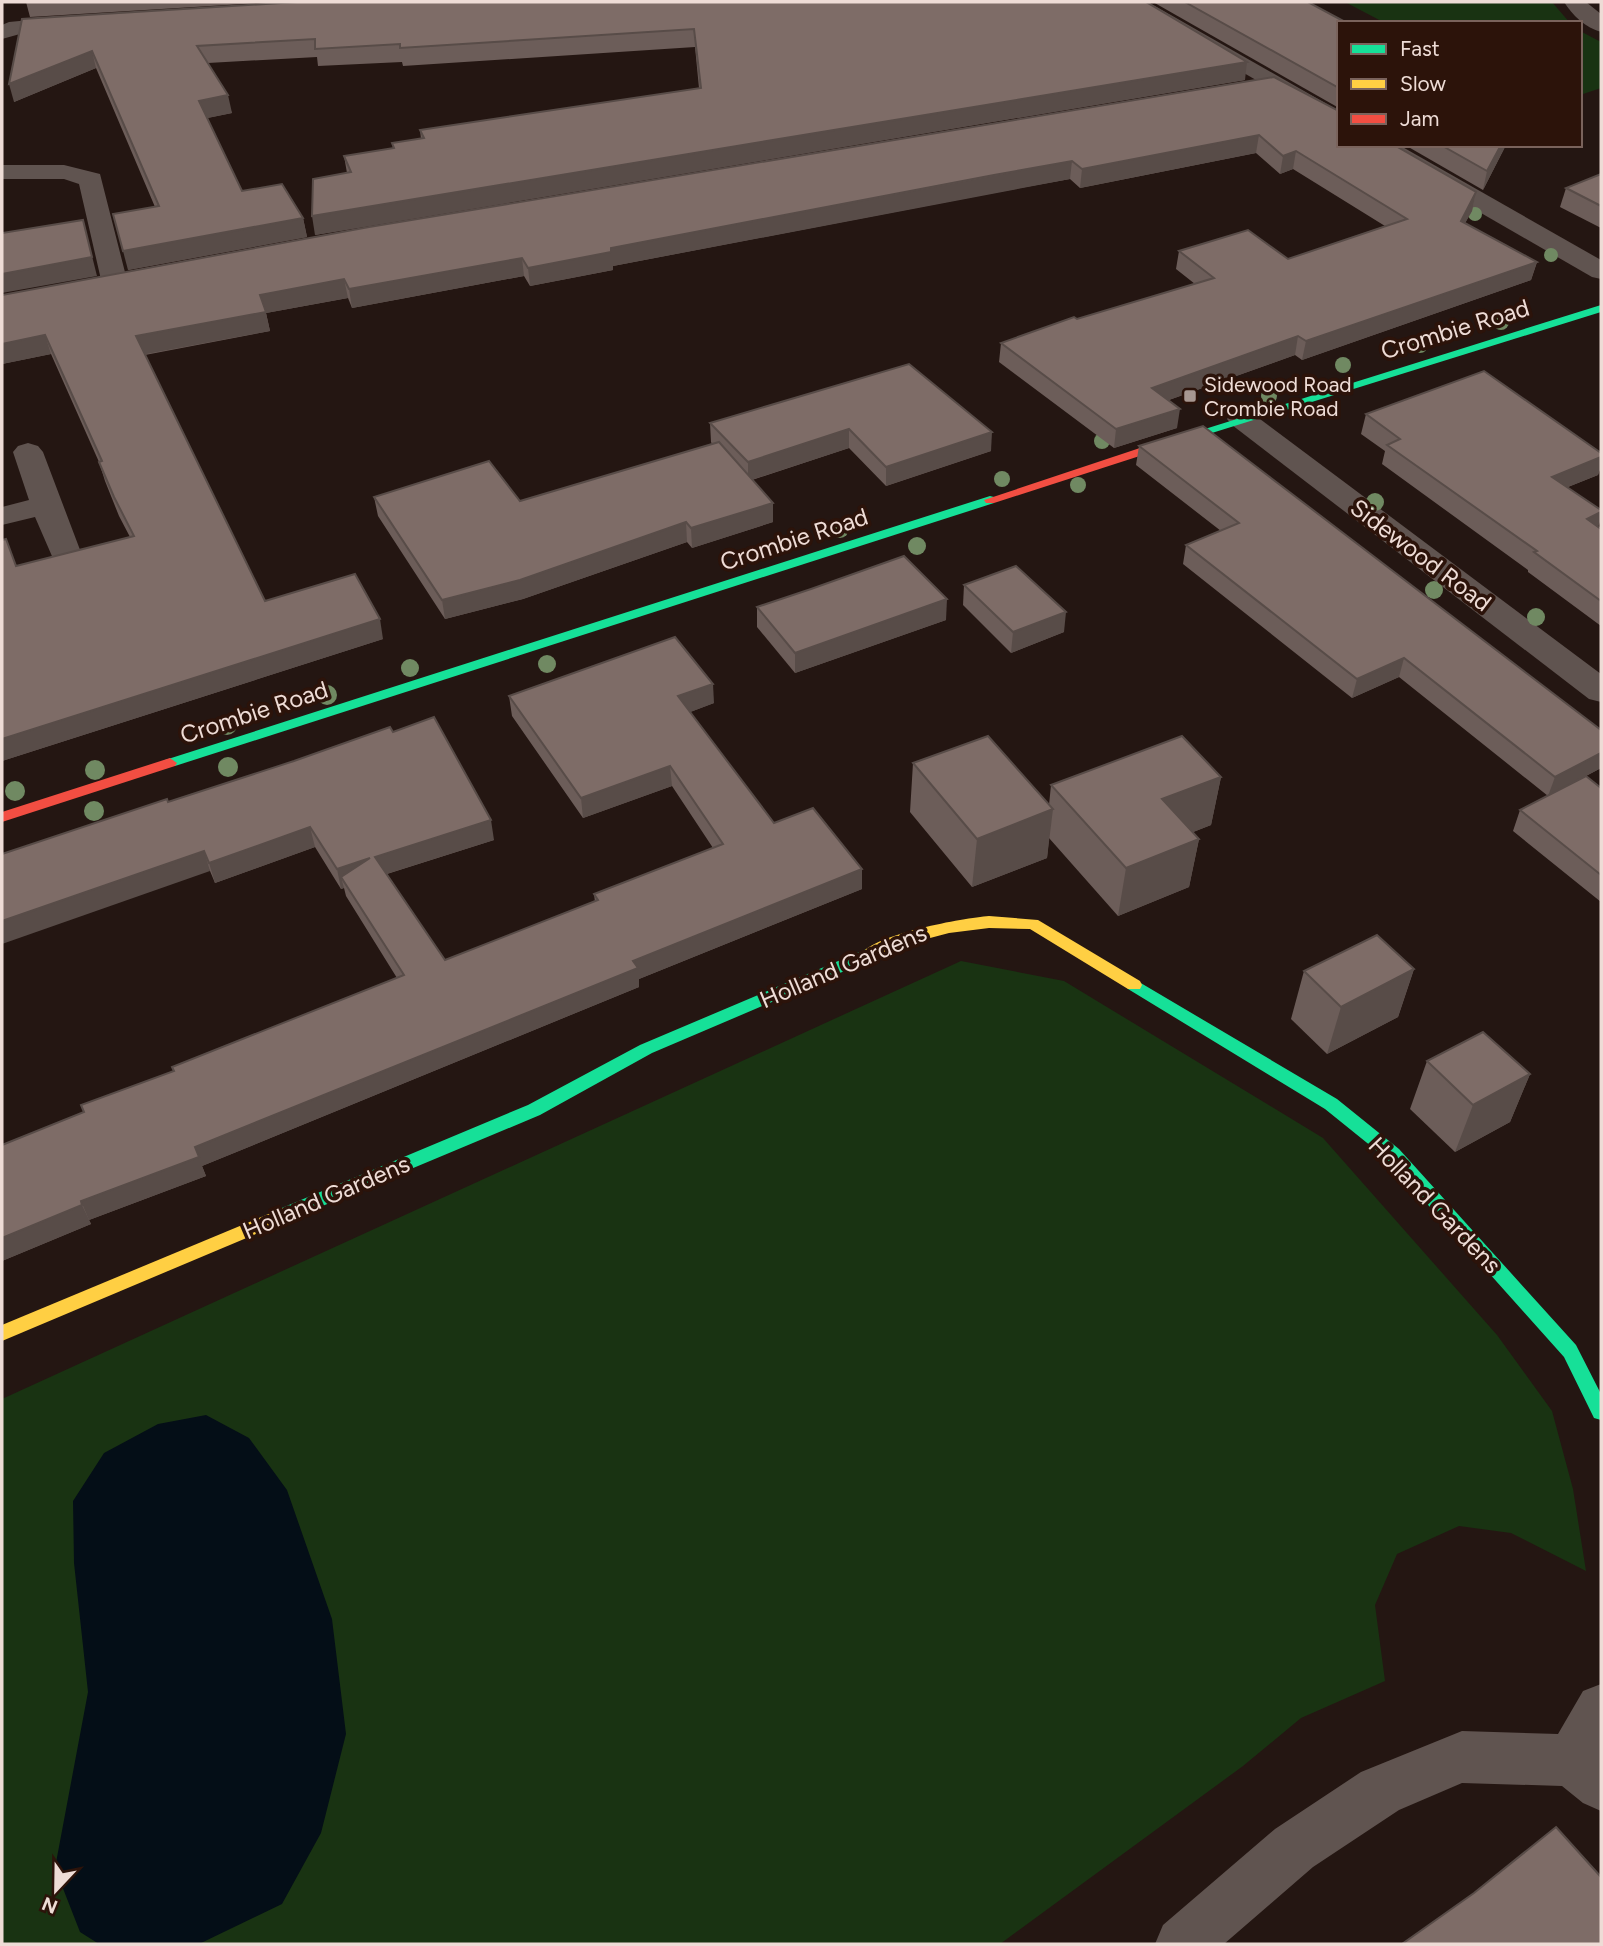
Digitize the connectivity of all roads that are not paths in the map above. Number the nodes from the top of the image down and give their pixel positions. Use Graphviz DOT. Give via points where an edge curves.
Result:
graph roads {
  1 [pos="1132,2"];
  2 [pos="1576,2"];
  3 [pos="91,22"];
  4 [pos="1601,25"];
  5 [pos="7,27"];
  6 [pos="1274,84"];
  7 [pos="1235,90"];
  8 [pos="1337,120"];
  9 [pos="1384,147"];
  10 [pos="2,173"];
  11 [pos="1601,271"];
  12 [pos="142,279"];
  13 [pos="115,284"];
  14 [pos="90,288"];
  15 [pos="1601,308"];
  16 [pos="1241,419"];
  17 [pos="28,452"];
  18 [pos="46,505"];
  19 [pos="2,516"];
  20 [pos="69,563"];
  21 [pos="1601,691"];
  22 [pos="2,817"];
  23 [pos="2,1333"];
  24 [pos="1601,1412"];
  25 [pos="1601,1709"];
  26 [pos="1587,1772"];
  27 [pos="1182,1944"];
  1 -- 6 [label="street"];
  2 -- 4 [label="street"];
  3 -- 5 [label="street"];
  6 -- 7 [label="street"];
  6 -- 8 [label="street"];
  9 -- 11 [label="street"];
  10 -- 13 [label="street" via="64,172 91,178"];
  12 -- 13 [label="street"];
  13 -- 14 [label="street"];
  15 -- 16 [label="street, Crombie Road"];
  16 -- 21 [label="street, Sidewood Road"];
  16 -- 22 [label="street, Crombie Road"];
  17 -- 18 [label="street"];
  18 -- 19 [label="street"];
  18 -- 20 [label="street"];
  23 -- 24 [label="street, Holland Gardens" via="534,1110 646,1049 895,943 931,928 993,918 1033,924 1331,1104 1393,1153 1570,1350"];
  25 -- 26 [label="street"];
  26 -- 27 [label="street" via="1462,1757 1380,1791 1293,1848"];
}
